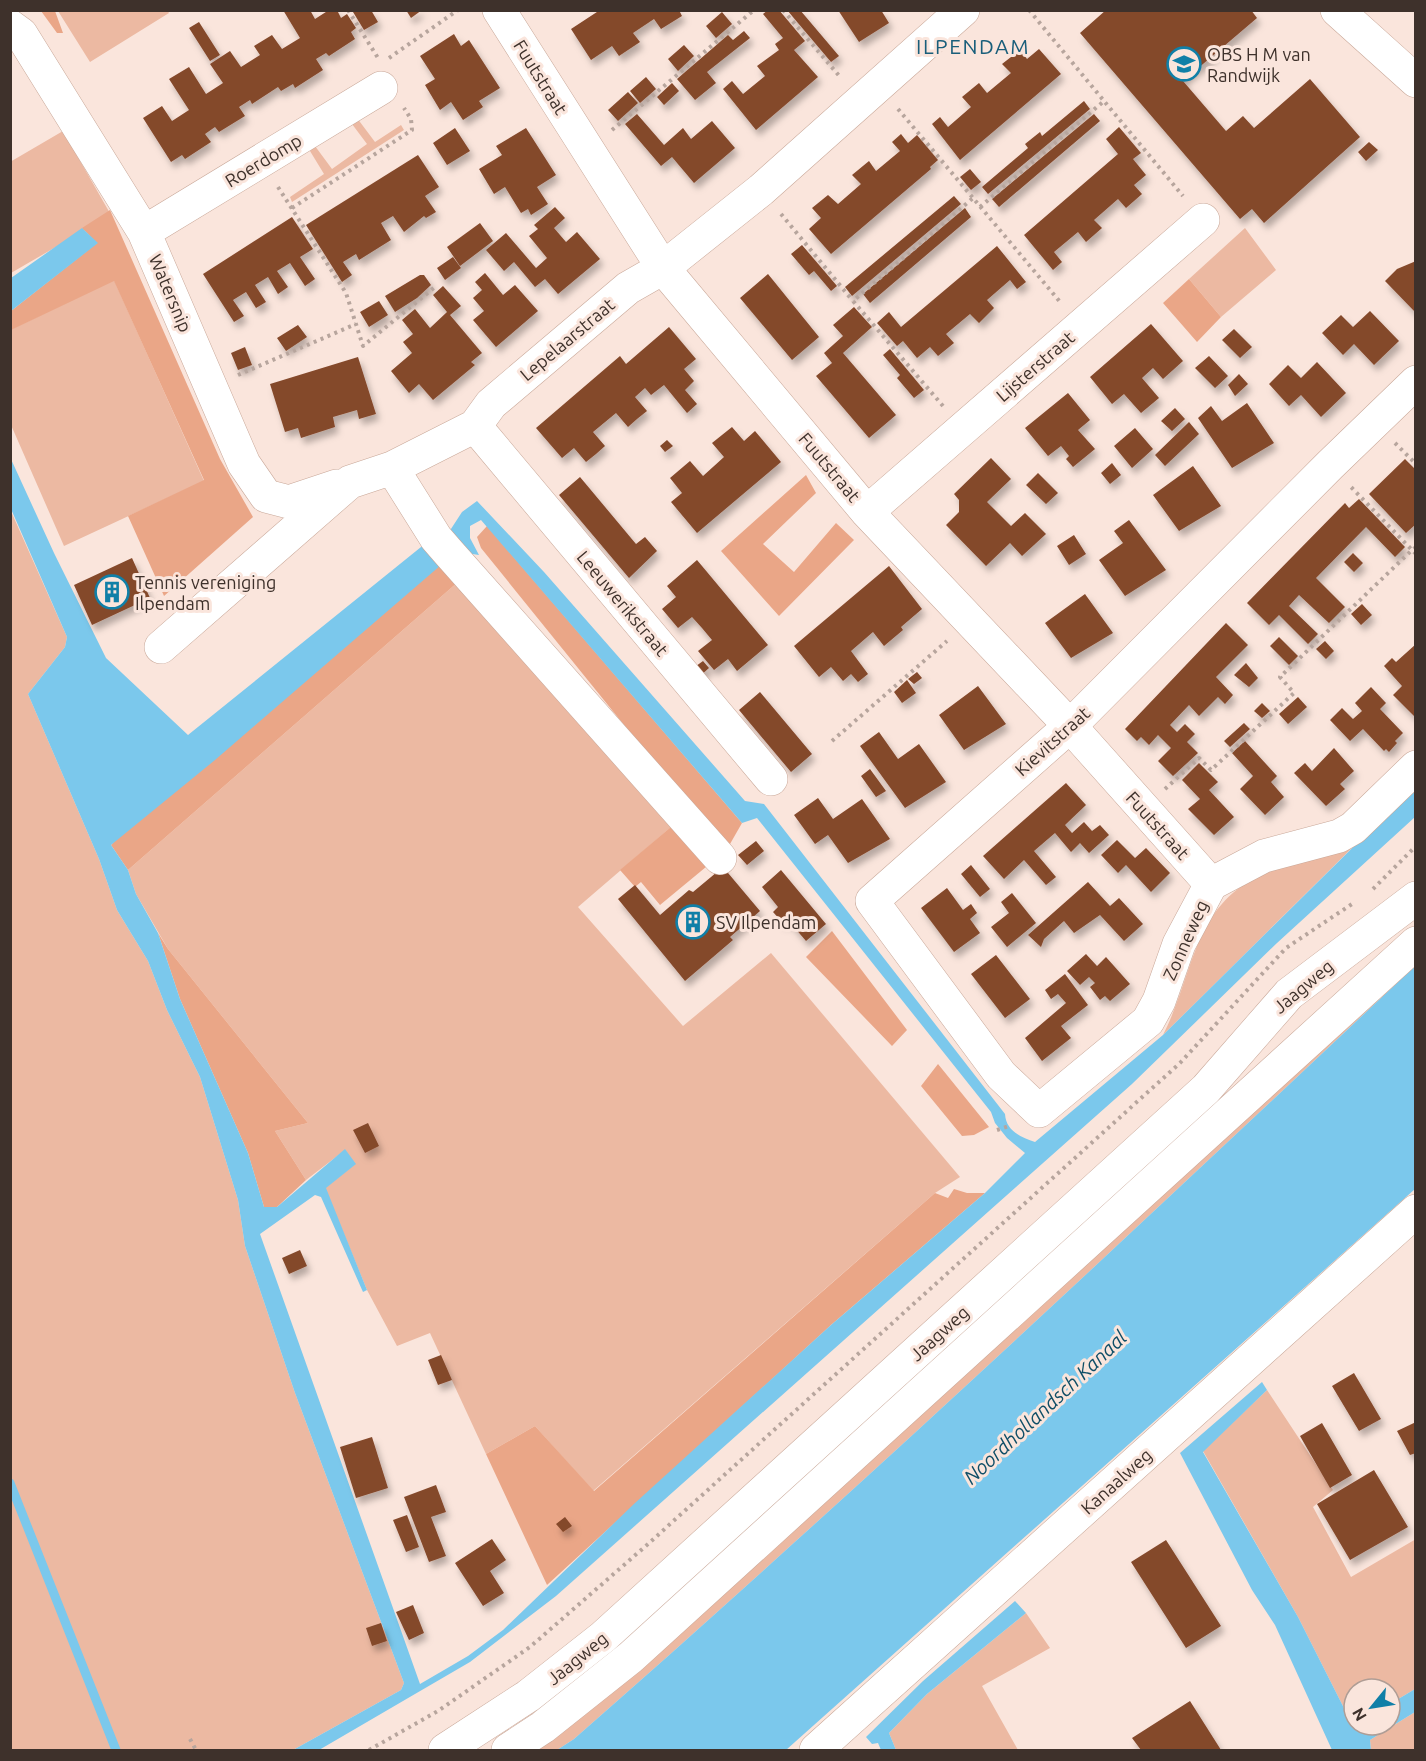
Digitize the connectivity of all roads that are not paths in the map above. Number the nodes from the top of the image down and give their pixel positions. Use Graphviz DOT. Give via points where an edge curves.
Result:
graph roads {
  1 [pos="1337,10"];
  2 [pos="960,12"];
  3 [pos="511,15"];
  4 [pos="10,26"];
  5 [pos="1413,73"];
  6 [pos="381,76"];
  7 [pos="1203,220"];
  8 [pos="144,232"];
  9 [pos="663,267"];
  10 [pos="1416,382"];
  11 [pos="475,426"];
  12 [pos="392,468"];
  13 [pos="350,482"];
  14 [pos="867,512"];
  15 [pos="161,647"];
  16 [pos="1070,726"];
  17 [pos="1416,767"];
  18 [pos="771,779"];
  19 [pos="720,858"];
  20 [pos="1211,884"];
  21 [pos="1416,898"];
  22 [pos="1416,943"];
  23 [pos="1026,1118"];
  24 [pos="1416,1211"];
  25 [pos="445,1750"];
  26 [pos="508,1750"];
  27 [pos="816,1750"];
  1 -- 5 [label="street"];
  2 -- 9 [label="street, Lepelaarstraat" via="761,190"];
  3 -- 9 [label="street, Fuutstraat" via="587,149"];
  4 -- 8 [label="street, Watersnip" via="21,34"];
  6 -- 8 [label="street, Roerdomp" via="262,161"];
  7 -- 14 [label="street, Lijsterstraat"];
  8 -- 13 [label="street, Watersnip" via="244,464 266,496 289,502"];
  9 -- 11 [label="street, Lepelaarstraat" via="628,288 491,404"];
  9 -- 14 [label="street, Fuutstraat"];
  10 -- 16 [label="street, Kievitstraat"];
  11 -- 12 [label="street, Lepelaarstraat"];
  11 -- 18 [label="street, Leeuwerikstraat"];
  12 -- 13 [label="street, Lepelaarstraat"];
  12 -- 19 [label="street" via="442,546"];
  13 -- 15 [label="street, Lepelaarstraat"];
  14 -- 16 [label="street, Fuutstraat"];
  16 -- 20 [label="street, Fuutstraat"];
  16 -- 23 [label="street, Kievitstraat" via="872,901 1001,1075"];
  17 -- 20 [label="street, Zonneweg" via="1353,828 1339,836 1264,856"];
  20 -- 23 [label="street, Zonneweg" via="1179,944 1148,1021"];
  21 -- 25 [label="street, Jaagweg" via="1289,994 1206,1089 603,1637 528,1696"];
  22 -- 26 [label="street" via="631,1657"];
  24 -- 27 [label="street, Kanaalweg"];
}
